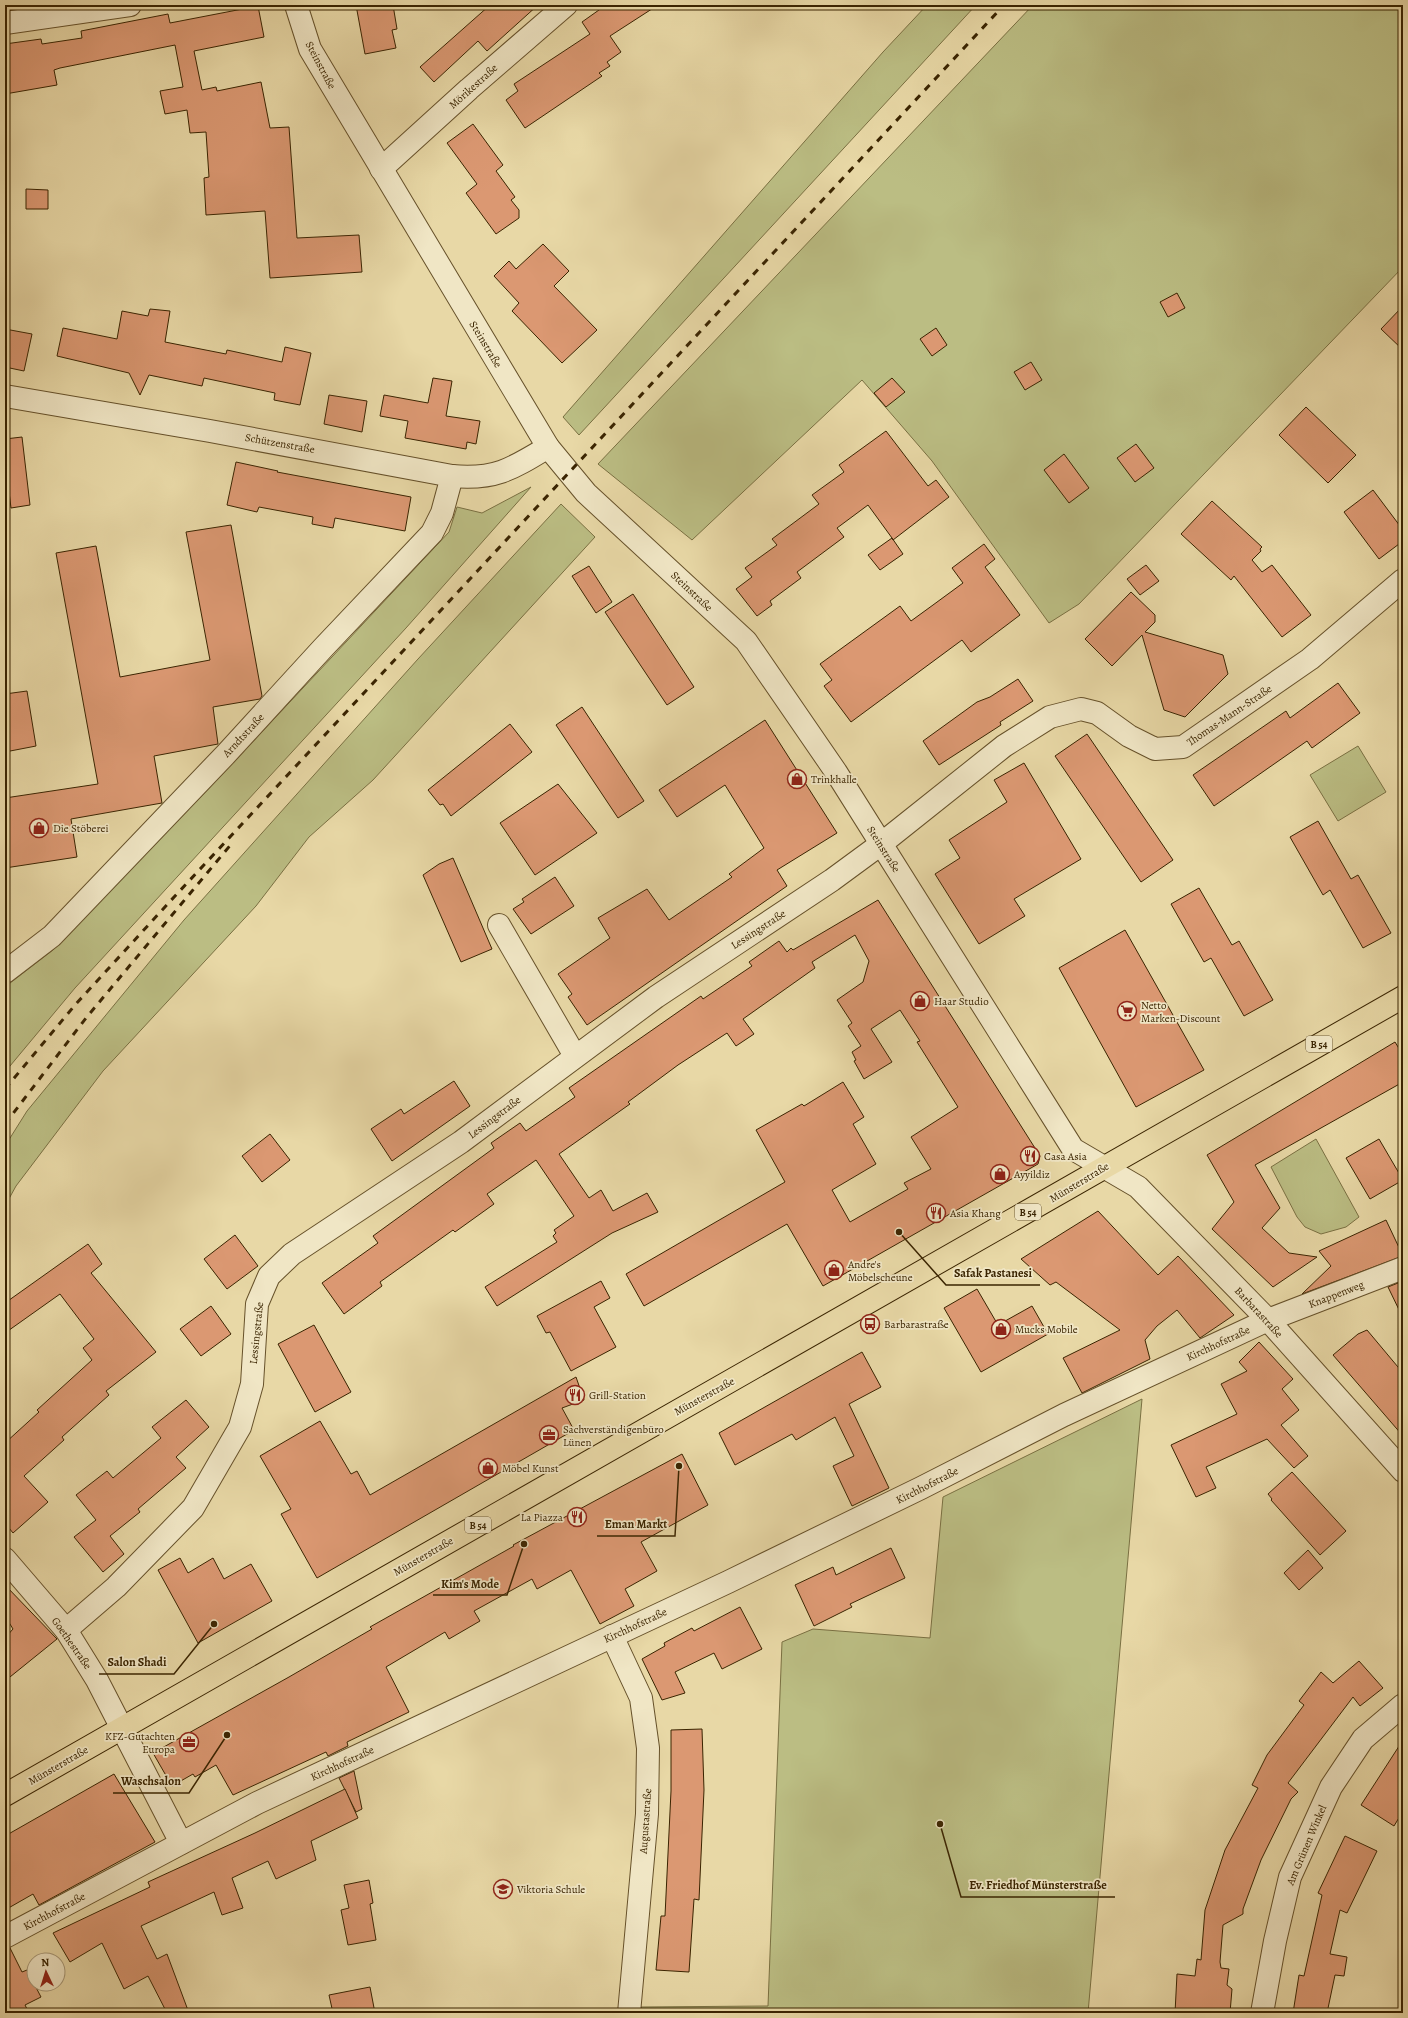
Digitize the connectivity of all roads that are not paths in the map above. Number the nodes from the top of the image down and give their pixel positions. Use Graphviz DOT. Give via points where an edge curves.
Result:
graph roads {
  1 [pos="130,5"];
  2 [pos="296,5"];
  3 [pos="566,5"];
  4 [pos="5,23"];
  5 [pos="381,169"];
  6 [pos="5,396"];
  7 [pos="548,446"];
  8 [pos="452,476"];
  9 [pos="1403,580"];
  10 [pos="881,844"];
  11 [pos="499,925"];
  12 [pos="5,972"];
  13 [pos="1403,997"];
  14 [pos="575,1056"];
  15 [pos="1104,1167"];
  16 [pos="1403,1268"];
  17 [pos="1268,1320"];
  18 [pos="1403,1471"];
  19 [pos="5,1559"];
  20 [pos="66,1630"];
  21 [pos="612,1636"];
  22 [pos="1403,1704"];
  23 [pos="122,1728"];
  24 [pos="5,1795"];
  25 [pos="181,1843"];
  26 [pos="5,1937"];
  27 [pos="629,2013"];
  28 [pos="1262,2013"];
  1 -- 4 [label="street"];
  2 -- 5 [label="street, Steinstraße" via="310,49"];
  3 -- 5 [label="street, Mörikestraße"];
  5 -- 7 [label="street, Steinstraße"];
  6 -- 8 [label="street, Schützenstraße"];
  7 -- 8 [label="street, Schützenstraße" via="498,474 473,478"];
  7 -- 10 [label="street, Steinstraße" via="586,492 746,641 836,772"];
  8 -- 12 [label="street, Arndtstraße" via="442,513 432,533 52,936"];
  9 -- 10 [label="street, Thomas-Mann-Straße" via="1310,659 1183,747 1155,749 1128,736 1097,713 1081,709 1050,717 1004,746"];
  10 -- 14 [label="street, Lessingstraße" via="832,880 669,988"];
  10 -- 15 [label="street, Steinstraße" via="1073,1149"];
  11 -- 14 [label="street"];
  13 -- 15 [label="main road, Münsterstraße / B 54"];
  14 -- 20 [label="street, Lessingstraße" via="461,1142 292,1254 269,1276 257,1304 252,1384 240,1427 192,1508 116,1587"];
  15 -- 17 [label="street, Barbarastraße" via="1138,1187"];
  15 -- 23 [label="main road, Münsterstraße / B 54"];
  16 -- 17 [label="street, Knappenweg"];
  17 -- 18 [label="street, Barbarastraße"];
  17 -- 21 [label="street, Kirchhofstraße" via="1064,1415 824,1535"];
  19 -- 20 [label="street, Goethestraße"];
  20 -- 23 [label="street, Goethestraße" via="97,1680"];
  21 -- 25 [label="street, Kirchhofstraße" via="257,1803"];
  21 -- 27 [label="street, Augustastraße" via="640,1698 648,1748 647,1814"];
  22 -- 28 [label="street, Am Grünen Winkel" via="1362,1739 1331,1787 1293,1870 1275,1941"];
  23 -- 24 [label="main road, Münsterstraße / B 54"];
  23 -- 25 [label="street, Goethestraße"];
  25 -- 26 [label="street, Kirchhofstraße"];
}
